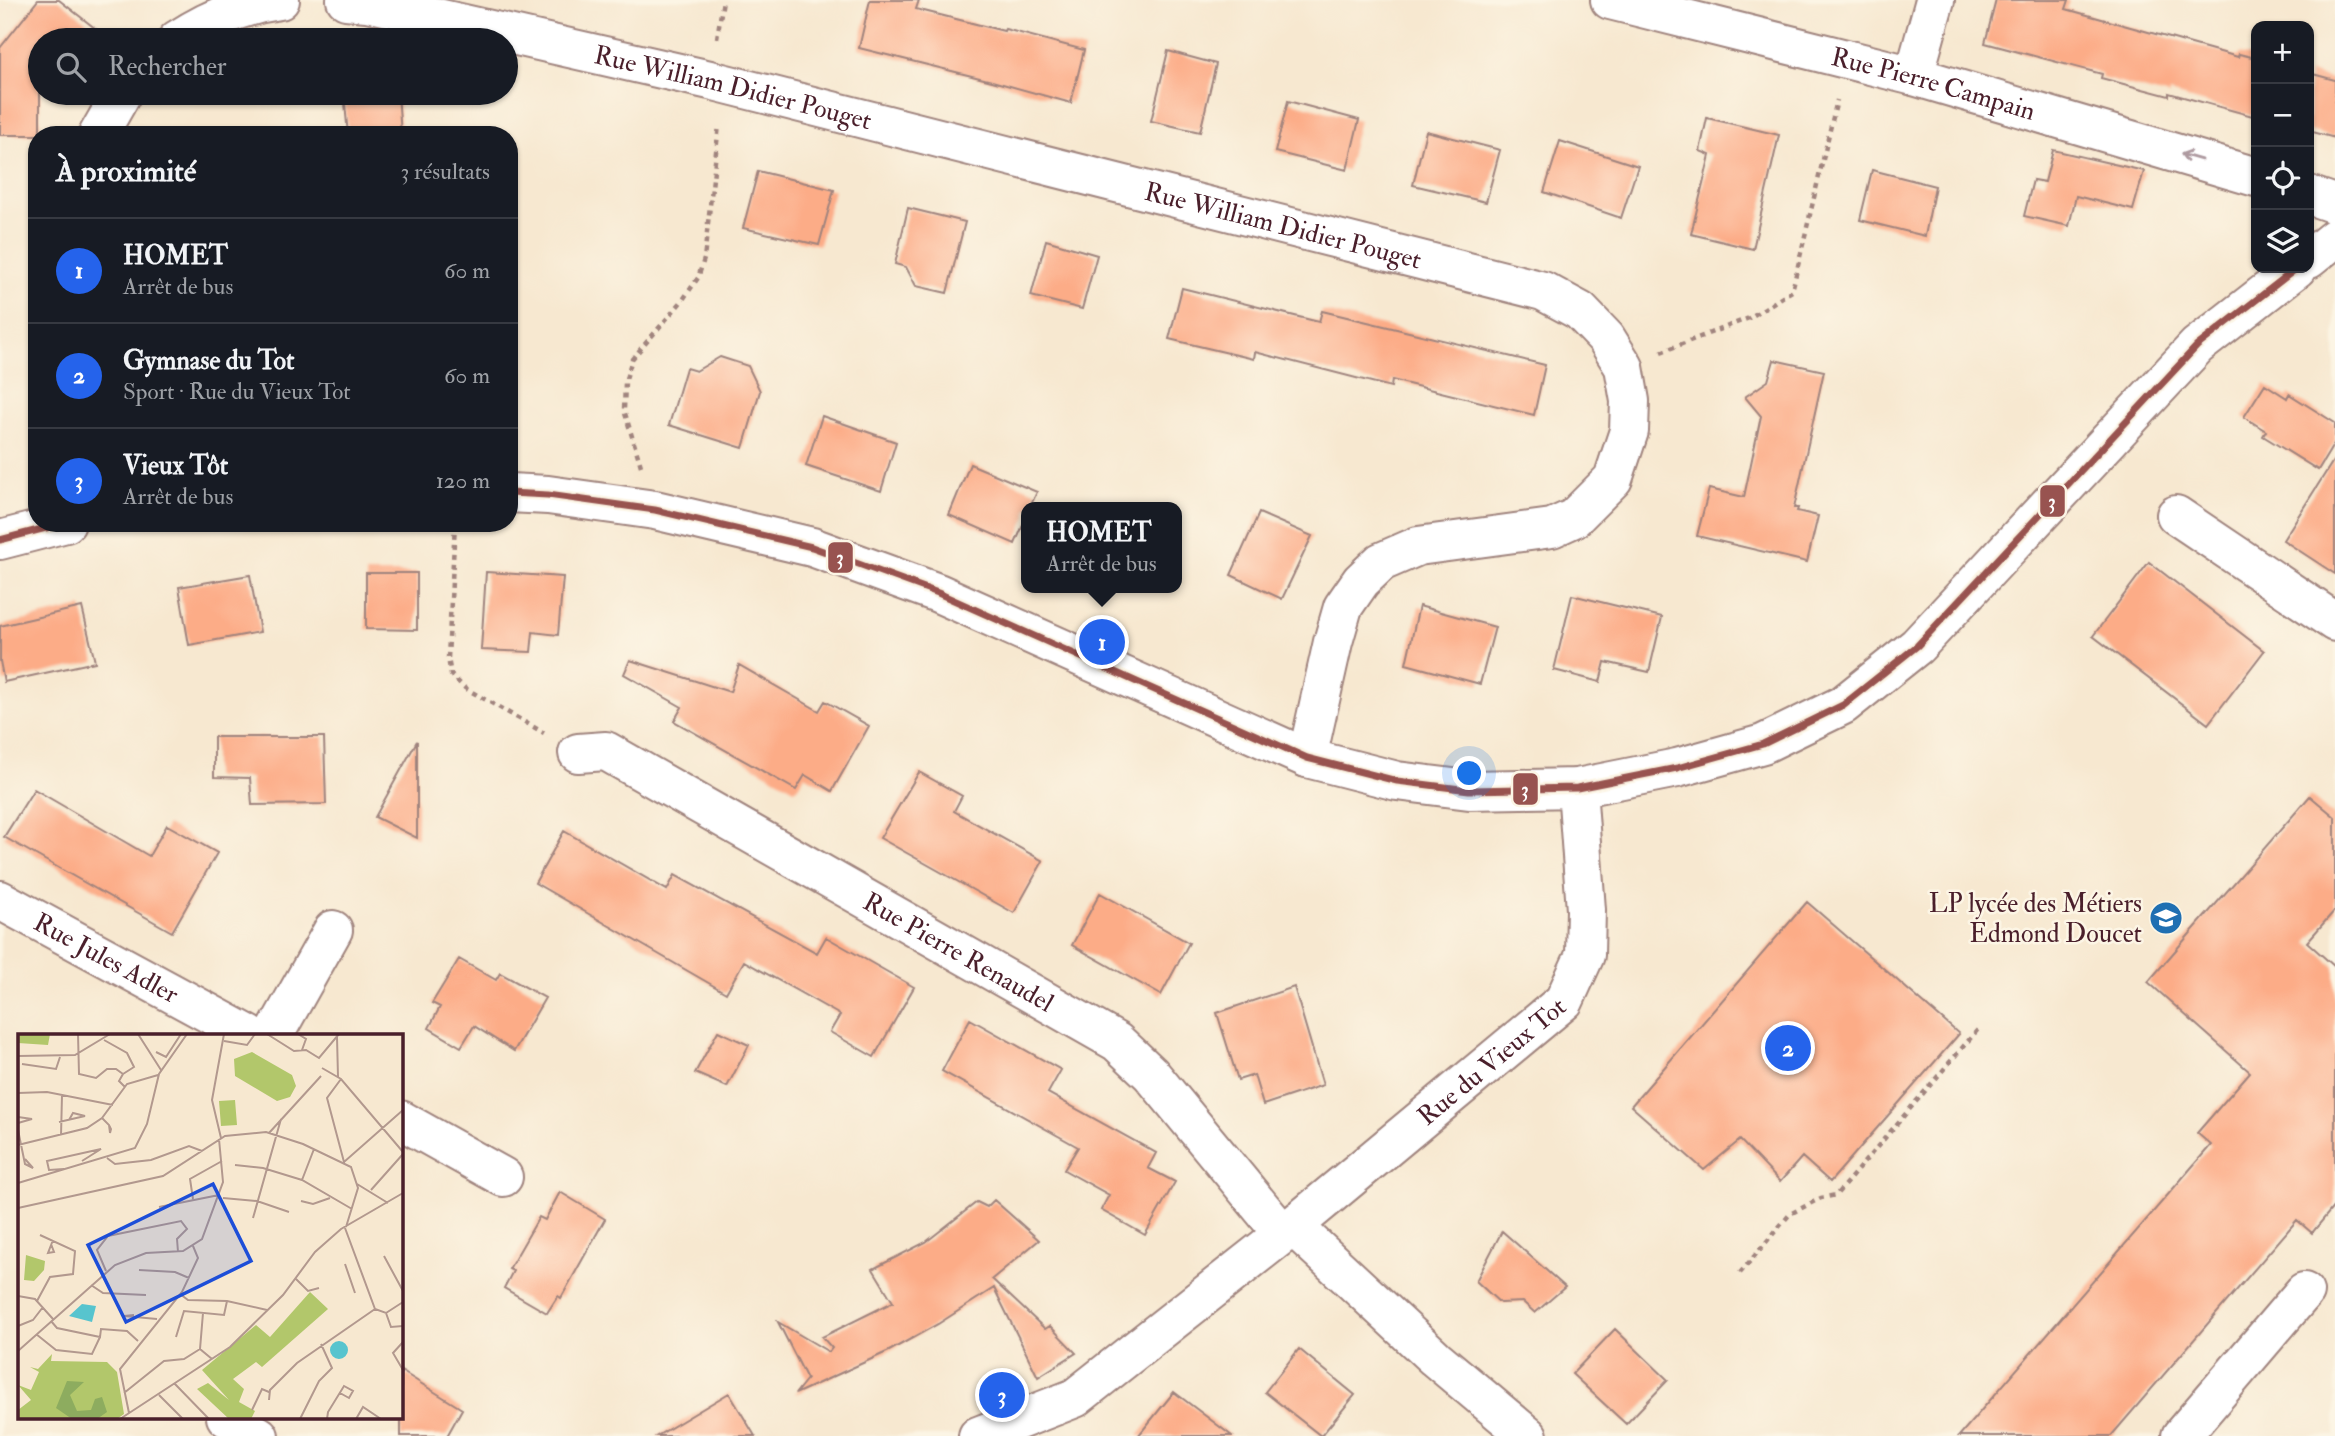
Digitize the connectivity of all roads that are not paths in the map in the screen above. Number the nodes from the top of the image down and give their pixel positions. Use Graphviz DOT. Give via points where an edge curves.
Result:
graph roads {
  1 [pos="280,0"];
  2 [pos="346,0"];
  3 [pos="1610,0"];
  4 [pos="1935,0"];
  5 [pos="196,28"];
  6 [pos="481,28"];
  7 [pos="518,36"];
  8 [pos="1914,76"];
  9 [pos="115,105"];
  10 [pos="103,126"];
  11 [pos="2251,176"];
  12 [pos="2314,197"];
  13 [pos="2335,204"];
  14 [pos="2335,238"];
  15 [pos="2314,255"];
  16 [pos="2291,273"];
  17 [pos="518,493"];
  18 [pos="2176,515"];
  19 [pos="31,532"];
  20 [pos="0,540"];
  21 [pos="2335,622"];
  22 [pos="578,753"];
  23 [pos="1307,758"];
  24 [pos="1577,788"];
  25 [pos="0,900"];
  26 [pos="333,930"];
  27 [pos="247,1034"];
  28 [pos="275,1034"];
  29 [pos="402,1121"];
  30 [pos="503,1177"];
  31 [pos="1288,1229"];
  32 [pos="2304,1292"];
  33 [pos="228,1418"];
  34 [pos="1026,1427"];
  35 [pos="259,1436"];
  36 [pos="978,1436"];
  37 [pos="1528,1436"];
  38 [pos="2181,1436"];
  1 -- 5 [label="street" via="256,3"];
  2 -- 6 [label="street, Rue William Didier Pouget"];
  3 -- 8 [label="street, Rue Pierre Campain"];
  4 -- 8 [label="street"];
  7 -- 23 [label="street, Rue William Didier Pouget" via="710,80 1543,291 1580,311 1606,338 1624,367 1629,431 1613,479 1574,518 1552,528 1418,546 1381,562 1343,607"];
  11 -- 8 [label="street, Rue Pierre Campain, one-way"];
  9 -- 10 [label="street"];
  12 -- 13 [label="street"];
  14 -- 15 [label="street"];
  16 -- 24 [label="street" via="2197,346 1917,646 1843,705 1763,744 1677,768"];
  17 -- 23 [label="street" via="655,510 812,547 938,593"];
  18 -- 21 [label="street"];
  19 -- 20 [label="street"];
  22 -- 31 [label="street, Rue Pierre Renaudel" via="606,751 1117,1042"];
  23 -- 24 [label="street" via="1397,781 1469,790"];
  24 -- 31 [label="street, Rue du Vieux Tot" via="1585,955 1564,1001"];
  25 -- 27 [label="street, Rue Jules Adler"];
  26 -- 28 [label="street"];
  29 -- 30 [label="street"];
  31 -- 34 [label="street, Rue du Vieux Tot" via="1075,1398"];
  31 -- 37 [label="street"];
  32 -- 38 [label="street"];
  33 -- 35 [label="street"];
  34 -- 36 [label="street, Rue du Vieux Tot"];
}
